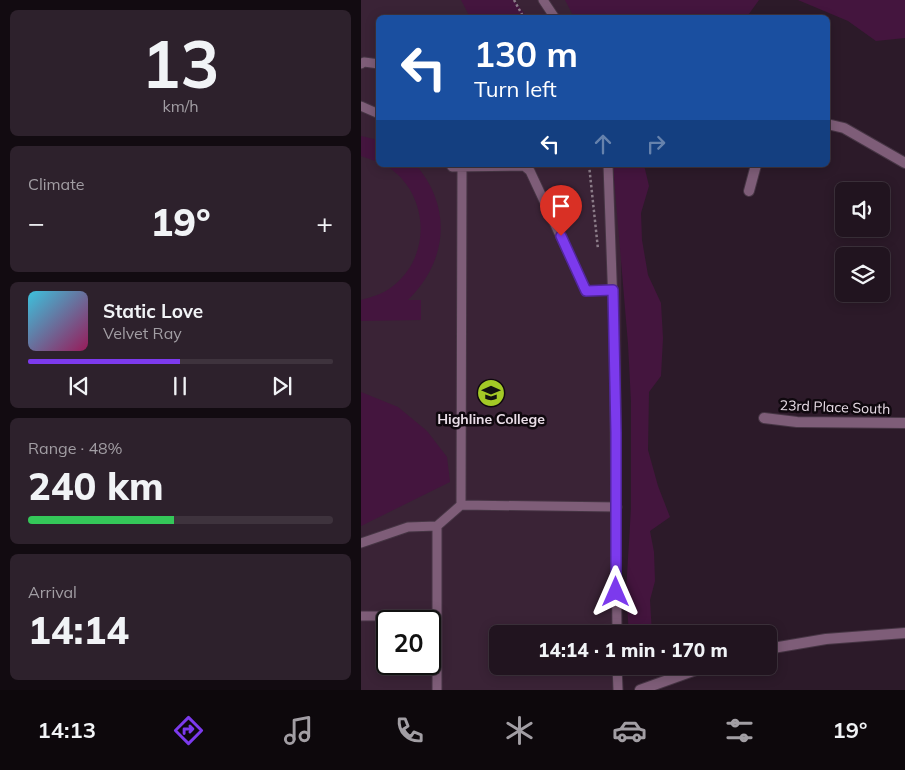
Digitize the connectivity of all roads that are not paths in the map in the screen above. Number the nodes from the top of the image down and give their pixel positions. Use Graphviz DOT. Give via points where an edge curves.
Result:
graph roads {
  1 [pos="543,0"];
  2 [pos="553,15"];
  3 [pos="361,64"];
  4 [pos="376,64"];
  5 [pos="361,106"];
  6 [pos="376,113"];
  7 [pos="830,125"];
  8 [pos="905,163"];
  9 [pos="462,167"];
  10 [pos="525,167"];
  11 [pos="608,167"];
  12 [pos="755,167"];
  13 [pos="749,191"];
  14 [pos="613,290"];
  15 [pos="765,418"];
  16 [pos="905,423"];
  17 [pos="461,505"];
  18 [pos="617,507"];
  19 [pos="437,526"];
  20 [pos="361,543"];
  21 [pos="437,610"];
  22 [pos="361,616"];
  23 [pos="376,616"];
  24 [pos="617,625"];
  25 [pos="905,633"];
  26 [pos="777,647"];
  27 [pos="437,675"];
  28 [pos="617,675"];
  29 [pos="682,675"];
  30 [pos="437,690"];
  31 [pos="618,690"];
  32 [pos="640,690"];
  1 -- 2 [label="lane"];
  3 -- 4 [label="lane"];
  5 -- 6 [label="lane"];
  7 -- 8 [label="street" via="844,128"];
  9 -- 17 [label="lane"];
  10 -- 14 [label="lane" via="530,171 586,291"];
  11 -- 14 [label="lane"];
  12 -- 13 [label="street"];
  14 -- 18 [label="lane"];
  15 -- 16 [label="street, 23rd Place South" via="797,422"];
  17 -- 18 [label="lane"];
  17 -- 19 [label="lane"];
  18 -- 24 [label="lane"];
  19 -- 20 [label="lane" via="408,527"];
  19 -- 21 [label="lane"];
  22 -- 23 [label="lane"];
  25 -- 26 [label="street" via="826,639"];
  27 -- 30 [label="lane"];
  28 -- 31 [label="lane"];
  29 -- 32 [label="street"];
}
